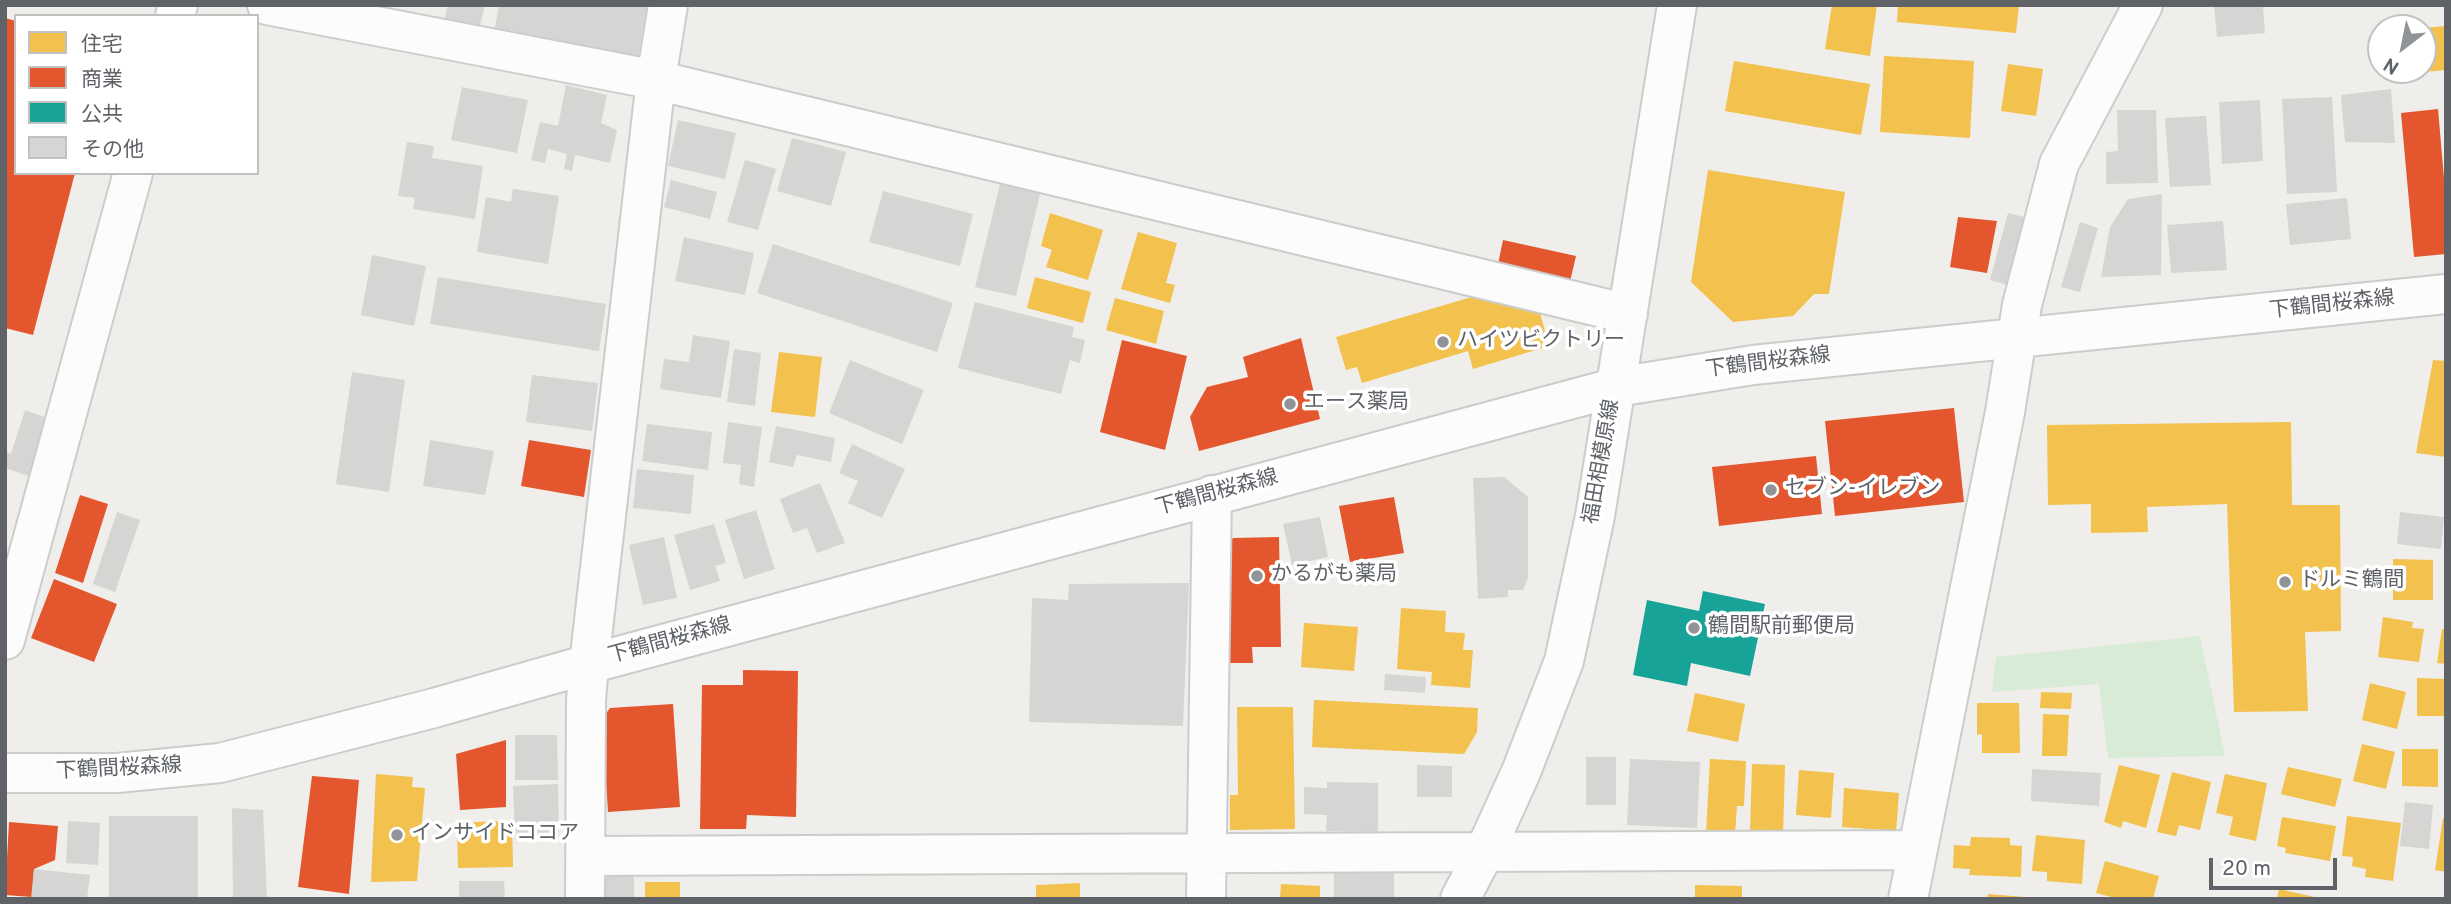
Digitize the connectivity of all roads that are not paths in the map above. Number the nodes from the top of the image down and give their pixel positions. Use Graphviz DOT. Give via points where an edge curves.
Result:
graph roads {
  1 [pos="267,5"];
  2 [pos="668,5"];
  3 [pos="1677,5"];
  4 [pos="2143,5"];
  5 [pos="656,80"];
  6 [pos="131,175"];
  7 [pos="2446,294"];
  8 [pos="1628,314"];
  9 [pos="2018,339"];
  10 [pos="1617,387"];
  11 [pos="1212,495"];
  12 [pos="5,640"];
  13 [pos="589,664"];
  14 [pos="5,773"];
  15 [pos="1917,850"];
  16 [pos="1485,851"];
  17 [pos="1206,853"];
  18 [pos="586,856"];
  19 [pos="585,899"];
  20 [pos="1206,899"];
  21 [pos="1460,899"];
  22 [pos="1908,899"];
  1 -- 5 [label="street"];
  2 -- 5 [label="street"];
  3 -- 8 [label="street, 福田相模原線"];
  4 -- 9 [label="street" via="2059,164 2022,305"];
  5 -- 8 [label="street"];
  5 -- 13 [label="street"];
  6 -- 12 [label="street"];
  7 -- 9 [label="street, 下鶴間桜森線"];
  8 -- 10 [label="street, 福田相模原線"];
  9 -- 10 [label="street, 下鶴間桜森線" via="1753,365"];
  9 -- 15 [label="street"];
  10 -- 11 [label="street, 下鶴間桜森線"];
  10 -- 16 [label="street, 福田相模原線" via="1564,661"];
  11 -- 13 [label="street, 下鶴間桜森線"];
  11 -- 17 [label="street"];
  13 -- 14 [label="street, 下鶴間桜森線" via="220,763 117,773"];
  13 -- 18 [label="street"];
  15 -- 16 [label="street"];
  15 -- 22 [label="street"];
  16 -- 17 [label="street"];
  16 -- 21 [label="street, 福田相模原線"];
  17 -- 18 [label="street"];
  17 -- 20 [label="street"];
  18 -- 19 [label="street"];
}
